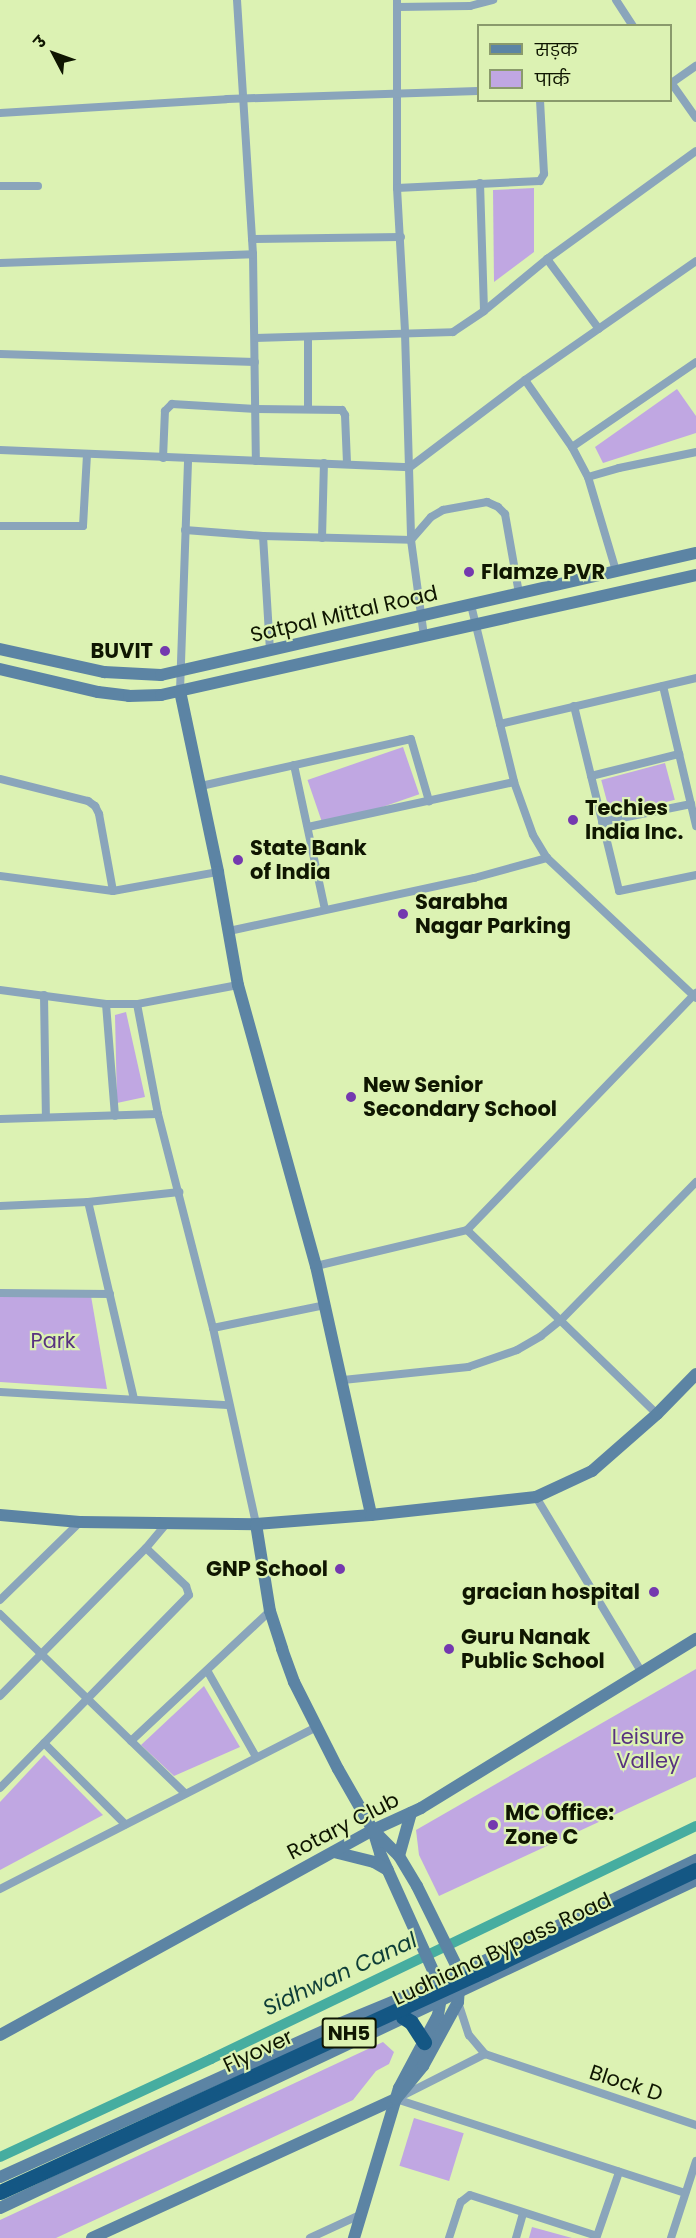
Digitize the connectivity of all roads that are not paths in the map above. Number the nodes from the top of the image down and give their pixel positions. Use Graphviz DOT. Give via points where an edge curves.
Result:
graph roads {
  1 [pos="237,0"];
  2 [pos="493,0"];
  3 [pos="616,0"];
  4 [pos="397,4"];
  5 [pos="632,24"];
  6 [pos="696,66"];
  7 [pos="672,82"];
  8 [pos="672,84"];
  9 [pos="477,91"];
  10 [pos="398,94"];
  11 [pos="241,99"];
  12 [pos="540,102"];
  13 [pos="0,113"];
  14 [pos="696,118"];
  15 [pos="696,151"];
  16 [pos="480,183"];
  17 [pos="0,186"];
  18 [pos="38,186"];
  19 [pos="397,188"];
  20 [pos="401,237"];
  21 [pos="252,239"];
  22 [pos="253,254"];
  23 [pos="548,258"];
  24 [pos="696,261"];
  25 [pos="0,263"];
  26 [pos="484,311"];
  27 [pos="599,329"];
  28 [pos="405,333"];
  29 [pos="255,338"];
  30 [pos="308,338"];
  31 [pos="0,354"];
  32 [pos="255,362"];
  33 [pos="696,362"];
  34 [pos="525,380"];
  35 [pos="256,409"];
  36 [pos="308,409"];
  37 [pos="572,447"];
  38 [pos="0,450"];
  39 [pos="696,452"];
  40 [pos="87,454"];
  41 [pos="163,458"];
  42 [pos="188,458"];
  43 [pos="256,460"];
  44 [pos="324,463"];
  45 [pos="347,463"];
  46 [pos="410,467"];
  47 [pos="588,477"];
  48 [pos="0,526"];
  49 [pos="184,530"];
  50 [pos="263,536"];
  51 [pos="322,538"];
  52 [pos="411,540"];
  53 [pos="696,553"];
  54 [pos="616,571"];
  55 [pos="696,576"];
  56 [pos="519,593"];
  57 [pos="471,605"];
  58 [pos="421,616"];
  59 [pos="476,624"];
  60 [pos="424,636"];
  61 [pos="0,649"];
  62 [pos="270,651"];
  63 [pos="0,669"];
  64 [pos="180,672"];
  65 [pos="696,678"];
  66 [pos="663,686"];
  67 [pos="180,691"];
  68 [pos="574,706"];
  69 [pos="500,724"];
  70 [pos="679,754"];
  71 [pos="294,765"];
  72 [pos="591,776"];
  73 [pos="0,779"];
  74 [pos="514,782"];
  75 [pos="201,786"];
  76 [pos="429,801"];
  77 [pos="691,804"];
  78 [pos="602,822"];
  79 [pos="696,826"];
  80 [pos="308,827"];
  81 [pos="547,858"];
  82 [pos="218,872"];
  83 [pos="696,875"];
  84 [pos="0,876"];
  85 [pos="113,891"];
  86 [pos="325,909"];
  87 [pos="229,931"];
  88 [pos="238,985"];
  89 [pos="0,990"];
  90 [pos="44,995"];
  91 [pos="695,996"];
  92 [pos="106,1004"];
  93 [pos="137,1005"];
  94 [pos="158,1114"];
  95 [pos="46,1116"];
  96 [pos="115,1116"];
  97 [pos="0,1119"];
  98 [pos="696,1182"];
  99 [pos="179,1192"];
  100 [pos="88,1202"];
  101 [pos="0,1206"];
  102 [pos="467,1230"];
  103 [pos="316,1266"];
  104 [pos="0,1293"];
  105 [pos="110,1294"];
  106 [pos="325,1305"];
  107 [pos="561,1320"];
  108 [pos="213,1328"];
  109 [pos="696,1374"];
  110 [pos="343,1380"];
  111 [pos="0,1392"];
  112 [pos="134,1399"];
  113 [pos="228,1405"];
  114 [pos="657,1414"];
  115 [pos="536,1497"];
  116 [pos="0,1515"];
  117 [pos="371,1515"];
  118 [pos="80,1522"];
  119 [pos="256,1524"];
  120 [pos="165,1525"];
  121 [pos="146,1548"];
  122 [pos="0,1600"];
  123 [pos="270,1611"];
  124 [pos="0,1614"];
  125 [pos="696,1639"];
  126 [pos="41,1654"];
  127 [pos="641,1671"];
  128 [pos="208,1672"];
  129 [pos="0,1696"];
  130 [pos="87,1698"];
  131 [pos="318,1726"];
  132 [pos="131,1741"];
  133 [pos="44,1743"];
  134 [pos="256,1757"];
  135 [pos="0,1788"];
  136 [pos="185,1793"];
  137 [pos="411,1813"];
  138 [pos="125,1824"];
  139 [pos="373,1830"];
  140 [pos="334,1852"];
  141 [pos="399,1856"];
  142 [pos="696,1860"];
  143 [pos="696,1870"];
  144 [pos="389,1871"];
  145 [pos="696,1880"];
  146 [pos="0,1889"];
  147 [pos="458,1970"];
  148 [pos="437,1980"];
  149 [pos="459,1996"];
  150 [pos="441,1998"];
  151 [pos="403,2016"];
  152 [pos="0,2035"];
  153 [pos="424,2042"];
  154 [pos="485,2054"];
  155 [pos="396,2099"];
  156 [pos="696,2125"];
  157 [pos="696,2161"];
  158 [pos="619,2172"];
  159 [pos="0,2177"];
  160 [pos="0,2192"];
  161 [pos="685,2193"];
  162 [pos="0,2208"];
  163 [pos="362,2214"];
  164 [pos="523,2214"];
  165 [pos="597,2237"];
  166 [pos="92,2238"];
  167 [pos="310,2238"];
  168 [pos="354,2238"];
  169 [pos="449,2238"];
  170 [pos="516,2238"];
  171 [pos="671,2238"];
  1 -- 11 [label="street"];
  2 -- 4 [label="street" via="470,6"];
  3 -- 5 [label="street"];
  4 -- 10 [label="street"];
  6 -- 7 [label="street"];
  8 -- 14 [label="street"];
  9 -- 10 [label="street"];
  10 -- 11 [label="street"];
  10 -- 19 [label="street"];
  11 -- 13 [label="street"];
  11 -- 21 [label="street"];
  12 -- 16 [label="street" via="543,178 538,182"];
  15 -- 23 [label="street"];
  16 -- 19 [label="street"];
  16 -- 26 [label="street"];
  17 -- 18 [label="street"];
  19 -- 20 [label="street"];
  20 -- 21 [label="street"];
  20 -- 28 [label="street"];
  21 -- 22 [label="street"];
  22 -- 25 [label="street"];
  22 -- 29 [label="street"];
  23 -- 26 [label="street"];
  23 -- 27 [label="street"];
  24 -- 27 [label="street"];
  26 -- 28 [label="street" via="453,332"];
  27 -- 34 [label="street"];
  28 -- 30 [label="street"];
  28 -- 46 [label="street"];
  29 -- 30 [label="street"];
  29 -- 32 [label="street"];
  30 -- 36 [label="street"];
  31 -- 32 [label="street"];
  32 -- 35 [label="street"];
  33 -- 37 [label="street"];
  34 -- 37 [label="street"];
  34 -- 46 [label="street"];
  35 -- 36 [label="street"];
  35 -- 41 [label="street" via="168,406"];
  35 -- 43 [label="street"];
  36 -- 45 [label="street" via="345,412"];
  37 -- 47 [label="street"];
  38 -- 40 [label="street"];
  39 -- 47 [label="street"];
  40 -- 41 [label="street"];
  40 -- 48 [label="street" via="83,526"];
  41 -- 42 [label="street"];
  42 -- 43 [label="street"];
  42 -- 49 [label="street"];
  43 -- 44 [label="street"];
  44 -- 45 [label="street"];
  44 -- 51 [label="street"];
  45 -- 46 [label="street"];
  46 -- 52 [label="street"];
  47 -- 54 [label="street"];
  49 -- 50 [label="street"];
  49 -- 64 [label="street"];
  50 -- 51 [label="street"];
  50 -- 62 [label="street"];
  51 -- 52 [label="street"];
  52 -- 56 [label="street" via="442,510 487,502 498,507 505,514"];
  52 -- 58 [label="street"];
  53 -- 54 [label="street, Satpal Mittal Road"];
  54 -- 56 [label="street, Satpal Mittal Road"];
  55 -- 59 [label="street, Satpal Mittal Road"];
  56 -- 57 [label="street, Satpal Mittal Road"];
  57 -- 58 [label="street, Satpal Mittal Road"];
  57 -- 59 [label="street"];
  58 -- 60 [label="street"];
  58 -- 62 [label="street, Satpal Mittal Road"];
  59 -- 60 [label="street, Satpal Mittal Road"];
  59 -- 69 [label="street"];
  60 -- 67 [label="street, Satpal Mittal Road"];
  61 -- 64 [label="street, Satpal Mittal Road" via="122,675"];
  62 -- 64 [label="street, Satpal Mittal Road"];
  63 -- 67 [label="street, Satpal Mittal Road" via="129,696"];
  64 -- 67 [label="street"];
  65 -- 66 [label="street"];
  66 -- 68 [label="street"];
  66 -- 70 [label="street"];
  67 -- 75 [label="street"];
  68 -- 69 [label="street"];
  68 -- 72 [label="street"];
  69 -- 74 [label="street"];
  70 -- 72 [label="street"];
  70 -- 77 [label="street"];
  71 -- 75 [label="street"];
  71 -- 76 [label="street" via="411,739"];
  71 -- 80 [label="street"];
  72 -- 78 [label="street"];
  73 -- 85 [label="street" via="95,806"];
  74 -- 76 [label="street"];
  74 -- 81 [label="street" via="533,835"];
  75 -- 82 [label="street"];
  76 -- 80 [label="street"];
  77 -- 78 [label="street"];
  77 -- 79 [label="street"];
  78 -- 83 [label="street" via="619,891"];
  80 -- 86 [label="street"];
  81 -- 86 [label="street" via="474,878"];
  81 -- 91 [label="street"];
  82 -- 85 [label="street"];
  82 -- 87 [label="street"];
  84 -- 85 [label="street"];
  86 -- 87 [label="street"];
  87 -- 88 [label="street"];
  88 -- 93 [label="street"];
  88 -- 103 [label="street"];
  89 -- 90 [label="street"];
  90 -- 92 [label="street"];
  90 -- 95 [label="street"];
  91 -- 102 [label="street"];
  92 -- 93 [label="street"];
  92 -- 96 [label="street"];
  93 -- 94 [label="street"];
  94 -- 96 [label="street"];
  94 -- 99 [label="street"];
  95 -- 96 [label="street"];
  95 -- 97 [label="street"];
  98 -- 107 [label="street"];
  99 -- 100 [label="street"];
  99 -- 108 [label="street"];
  100 -- 101 [label="street"];
  100 -- 105 [label="street"];
  102 -- 103 [label="street"];
  102 -- 107 [label="street"];
  103 -- 106 [label="street"];
  104 -- 105 [label="street"];
  105 -- 112 [label="street"];
  106 -- 108 [label="street"];
  106 -- 110 [label="street"];
  107 -- 110 [label="street" via="517,1350 468,1367"];
  107 -- 114 [label="street"];
  108 -- 113 [label="street"];
  109 -- 114 [label="street"];
  110 -- 117 [label="street"];
  111 -- 112 [label="street"];
  112 -- 113 [label="street"];
  113 -- 119 [label="street"];
  114 -- 115 [label="street" via="592,1471"];
  115 -- 117 [label="street"];
  115 -- 127 [label="street"];
  116 -- 118 [label="street"];
  117 -- 119 [label="street"];
  118 -- 120 [label="street"];
  118 -- 122 [label="street"];
  119 -- 120 [label="street"];
  119 -- 123 [label="street"];
  120 -- 121 [label="street"];
  121 -- 126 [label="street"];
  121 -- 130 [label="street" via="186,1586 189,1595"];
  123 -- 128 [label="street"];
  123 -- 131 [label="street" via="294,1682"];
  124 -- 126 [label="street"];
  125 -- 127 [label="street, Rotary Club"];
  126 -- 129 [label="street"];
  126 -- 130 [label="street"];
  127 -- 137 [label="street, Rotary Club"];
  128 -- 132 [label="street"];
  128 -- 134 [label="street"];
  130 -- 132 [label="street"];
  130 -- 133 [label="street"];
  131 -- 134 [label="street"];
  131 -- 139 [label="street"];
  132 -- 136 [label="street"];
  133 -- 135 [label="street"];
  133 -- 138 [label="street"];
  134 -- 136 [label="street"];
  136 -- 138 [label="street"];
  137 -- 139 [label="street, Rotary Club"];
  137 -- 141 [label="street"];
  138 -- 146 [label="street"];
  139 -- 140 [label="street, Rotary Club"];
  139 -- 141 [label="street"];
  139 -- 144 [label="street"];
  140 -- 144 [label="street" via="374,1862"];
  140 -- 152 [label="street, Rotary Club"];
  141 -- 147 [label="street" via="435,1919"];
  142 -- 147 [label="street"];
  143 -- 160 [label="highway, Flyover / NH5, bridge"];
  144 -- 148 [label="street"];
  145 -- 149 [label="street, Ludhiana Bypass Road"];
  147 -- 148 [label="street"];
  147 -- 149 [label="street"];
  148 -- 150 [label="street"];
  148 -- 159 [label="street"];
  149 -- 150 [label="street, Ludhiana Bypass Road"];
  149 -- 154 [label="street" via="469,2035"];
  149 -- 155 [label="street" via="423,2066"];
  150 -- 151 [label="street, Ludhiana Bypass Road"];
  150 -- 153 [label="street" via="438,2015"];
  151 -- 153 [label="highway"];
  151 -- 162 [label="street, Ludhiana Bypass Road"];
  153 -- 155 [label="street" via="403,2077"];
  154 -- 155 [label="street"];
  154 -- 156 [label="street, Block D"];
  155 -- 158 [label="street"];
  155 -- 163 [label="street"];
  155 -- 166 [label="street"];
  157 -- 161 [label="street"];
  158 -- 161 [label="street"];
  158 -- 165 [label="street"];
  161 -- 171 [label="street"];
  163 -- 167 [label="street"];
  163 -- 168 [label="street"];
  164 -- 165 [label="street"];
  164 -- 169 [label="street" via="470,2195 464,2197"];
  164 -- 170 [label="street"];
}
